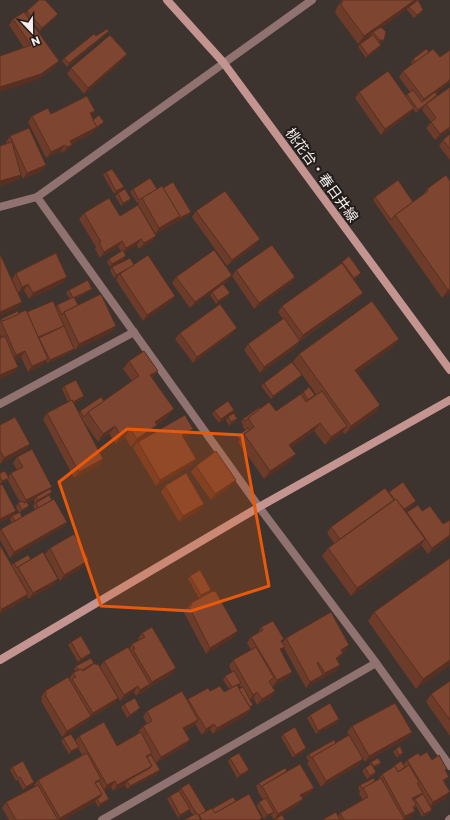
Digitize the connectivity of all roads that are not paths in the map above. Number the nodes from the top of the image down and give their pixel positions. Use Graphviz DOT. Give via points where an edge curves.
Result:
graph roads {
  1 [pos="167,0"];
  2 [pos="312,0"];
  3 [pos="223,62"];
  4 [pos="37,196"];
  5 [pos="0,207"];
  6 [pos="134,332"];
  7 [pos="450,370"];
  8 [pos="450,400"];
  9 [pos="0,404"];
  10 [pos="259,507"];
  11 [pos="0,660"];
  12 [pos="376,663"];
  13 [pos="450,766"];
  14 [pos="102,820"];
  1 -- 3 [label="street, 桃花台・春日井線"];
  2 -- 3 [label="street"];
  3 -- 4 [label="street"];
  3 -- 7 [label="street, 桃花台・春日井線"];
  4 -- 5 [label="street"];
  4 -- 6 [label="street"];
  6 -- 9 [label="street"];
  6 -- 10 [label="street"];
  8 -- 10 [label="street"];
  10 -- 11 [label="street"];
  10 -- 12 [label="street"];
  12 -- 13 [label="street"];
  12 -- 14 [label="street"];
}
